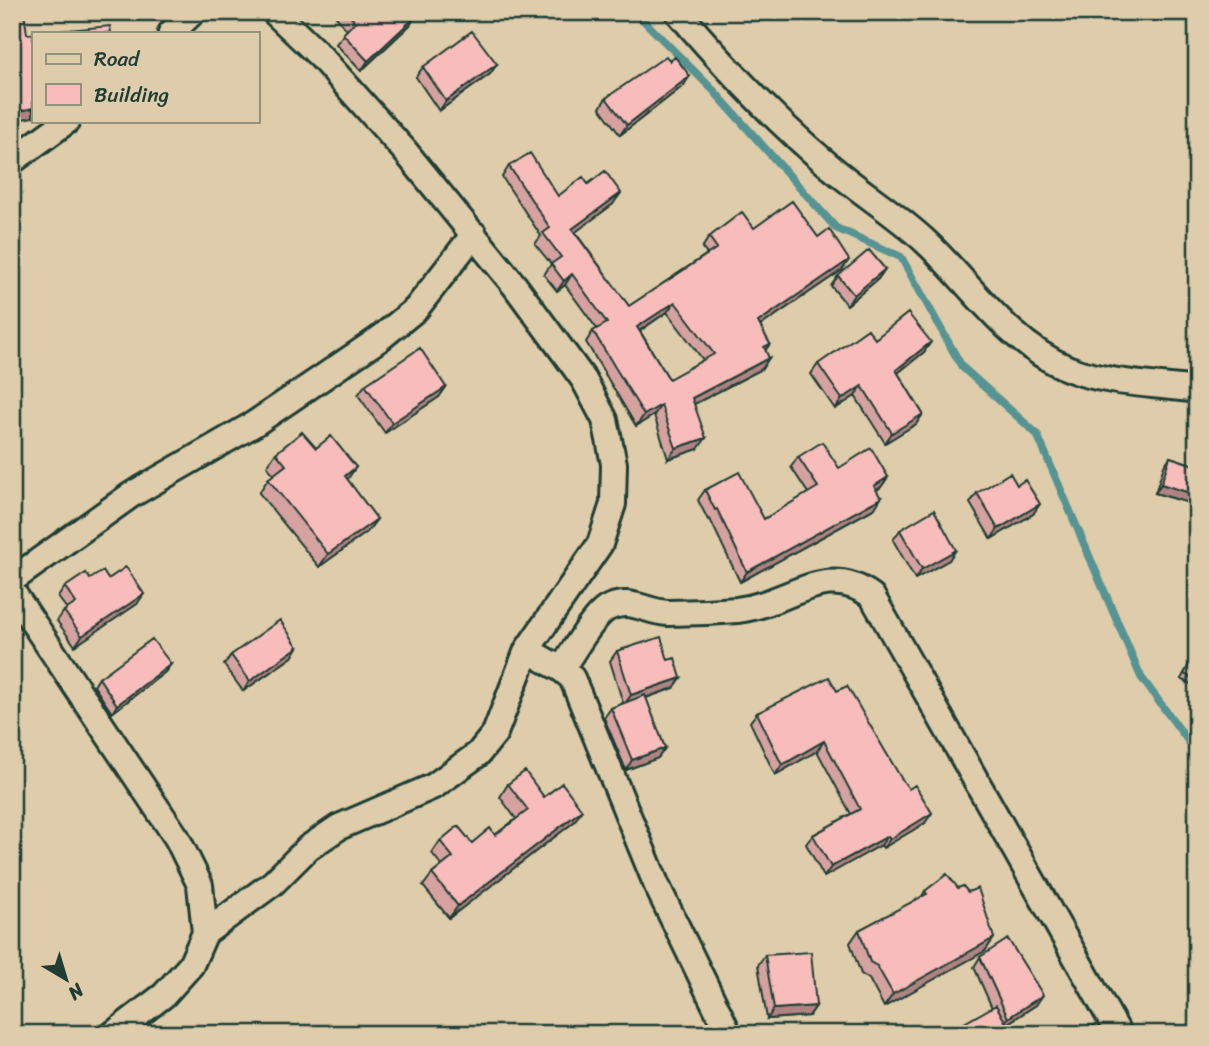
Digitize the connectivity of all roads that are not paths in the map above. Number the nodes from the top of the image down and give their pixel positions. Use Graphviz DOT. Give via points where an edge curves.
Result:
graph roads {
  1 [pos="274,12"];
  2 [pos="678,12"];
  3 [pos="66,122"];
  4 [pos="12,161"];
  5 [pos="474,234"];
  6 [pos="1197,390"];
  7 [pos="12,580"];
  8 [pos="12,591"];
  9 [pos="527,650"];
  10 [pos="561,668"];
  11 [pos="205,933"];
  12 [pos="113,1034"];
  13 [pos="730,1034"];
  14 [pos="1119,1034"];
  1 -- 5 [label="street" via="321,57"];
  2 -- 6 [label="street" via="794,136 916,232 1005,326 1046,357 1090,375"];
  3 -- 4 [label="street"];
  5 -- 7 [label="street" via="416,309 379,339 254,424 131,495"];
  5 -- 9 [label="street" via="584,380 605,420 614,464 613,504 600,544"];
  8 -- 11 [label="street" via="177,838 200,885"];
  9 -- 10 [label="street"];
  9 -- 11 [label="street" via="495,733 478,754 433,786 339,827"];
  10 -- 13 [label="street" via="579,691 657,886"];
  10 -- 14 [label="street" via="605,610 625,603 664,612 723,611 771,604 820,583 840,580 856,584 872,596"];
  11 -- 12 [label="street" via="191,965 164,995"];
}
